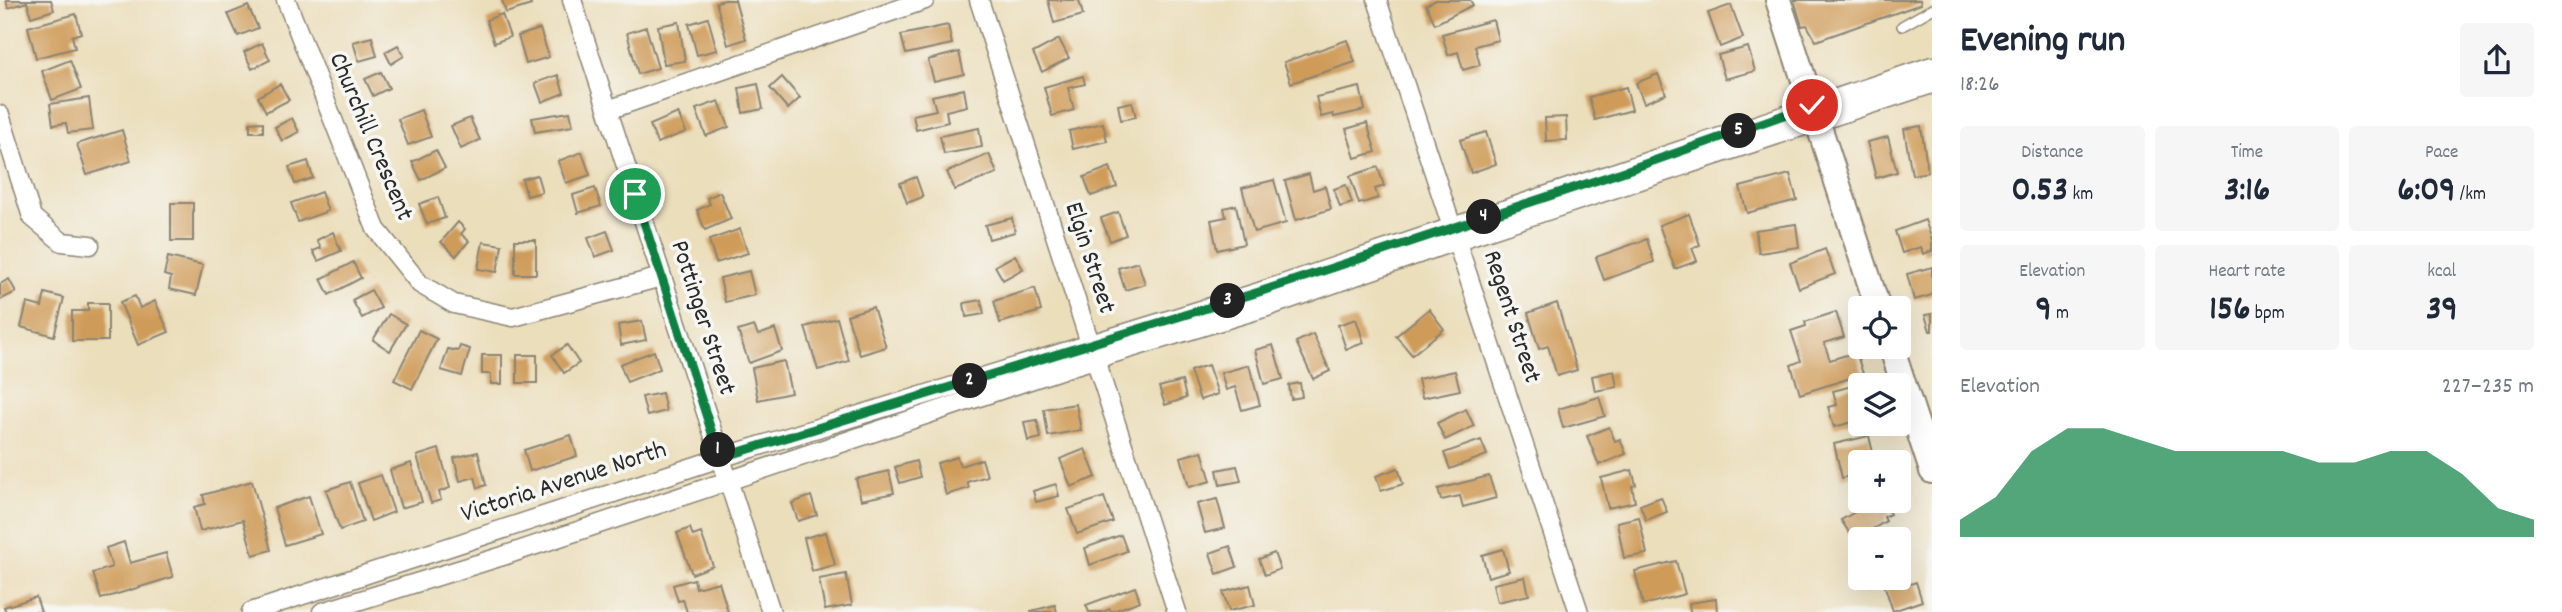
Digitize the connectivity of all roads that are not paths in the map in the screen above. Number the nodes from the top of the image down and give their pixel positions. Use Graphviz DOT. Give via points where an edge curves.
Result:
graph roads {
  1 [pos="286,0"];
  2 [pos="572,0"];
  3 [pos="926,0"];
  4 [pos="979,0"];
  5 [pos="1377,0"];
  6 [pos="1778,0"];
  7 [pos="1932,9"];
  8 [pos="1902,26"];
  9 [pos="1932,66"];
  10 [pos="1932,84"];
  11 [pos="608,110"];
  12 [pos="1815,113"];
  13 [pos="0,115"];
  14 [pos="1455,234"];
  15 [pos="90,245"];
  16 [pos="661,277"];
  17 [pos="1874,296"];
  18 [pos="1091,352"];
  19 [pos="1896,359"];
  20 [pos="1927,439"];
  21 [pos="720,458"];
  22 [pos="1932,471"];
  23 [pos="727,480"];
  24 [pos="497,533"];
  25 [pos="503,555"];
  26 [pos="251,612"];
  27 [pos="322,612"];
  28 [pos="771,612"];
  29 [pos="1177,612"];
  30 [pos="1579,612"];
  1 -- 16 [label="street, Churchill Crescent" via="376,229 420,285 454,304 513,317"];
  2 -- 11 [label="street, Pottinger Street"];
  3 -- 11 [label="street"];
  4 -- 18 [label="street, Elgin Street"];
  5 -- 14 [label="street, Regent Street"];
  6 -- 12 [label="main road"];
  7 -- 8 [label="lane"];
  9 -- 12 [label="street, Victoria Avenue North"];
  10 -- 12 [label="street, Victoria Avenue North"];
  11 -- 16 [label="street, Pottinger Street"];
  12 -- 14 [label="street, Victoria Avenue North"];
  12 -- 17 [label="main road"];
  13 -- 15 [label="street" via="32,216 62,242"];
  14 -- 18 [label="street, Victoria Avenue North"];
  14 -- 30 [label="street, Regent Street"];
  16 -- 21 [label="street, Pottinger Street"];
  18 -- 21 [label="street, Victoria Avenue North"];
  18 -- 23 [label="street, Victoria Avenue North"];
  18 -- 29 [label="street, Elgin Street"];
  19 -- 20 [label="main road"];
  20 -- 22 [label="main road"];
  21 -- 23 [label="street, Pottinger Street"];
  21 -- 24 [label="street, Victoria Avenue North"];
  23 -- 25 [label="street, Victoria Avenue North"];
  23 -- 28 [label="street, Pottinger Street"];
  24 -- 25 [label="lane"];
  24 -- 26 [label="street, Victoria Avenue North"];
  25 -- 27 [label="street, Victoria Avenue North"];
}
